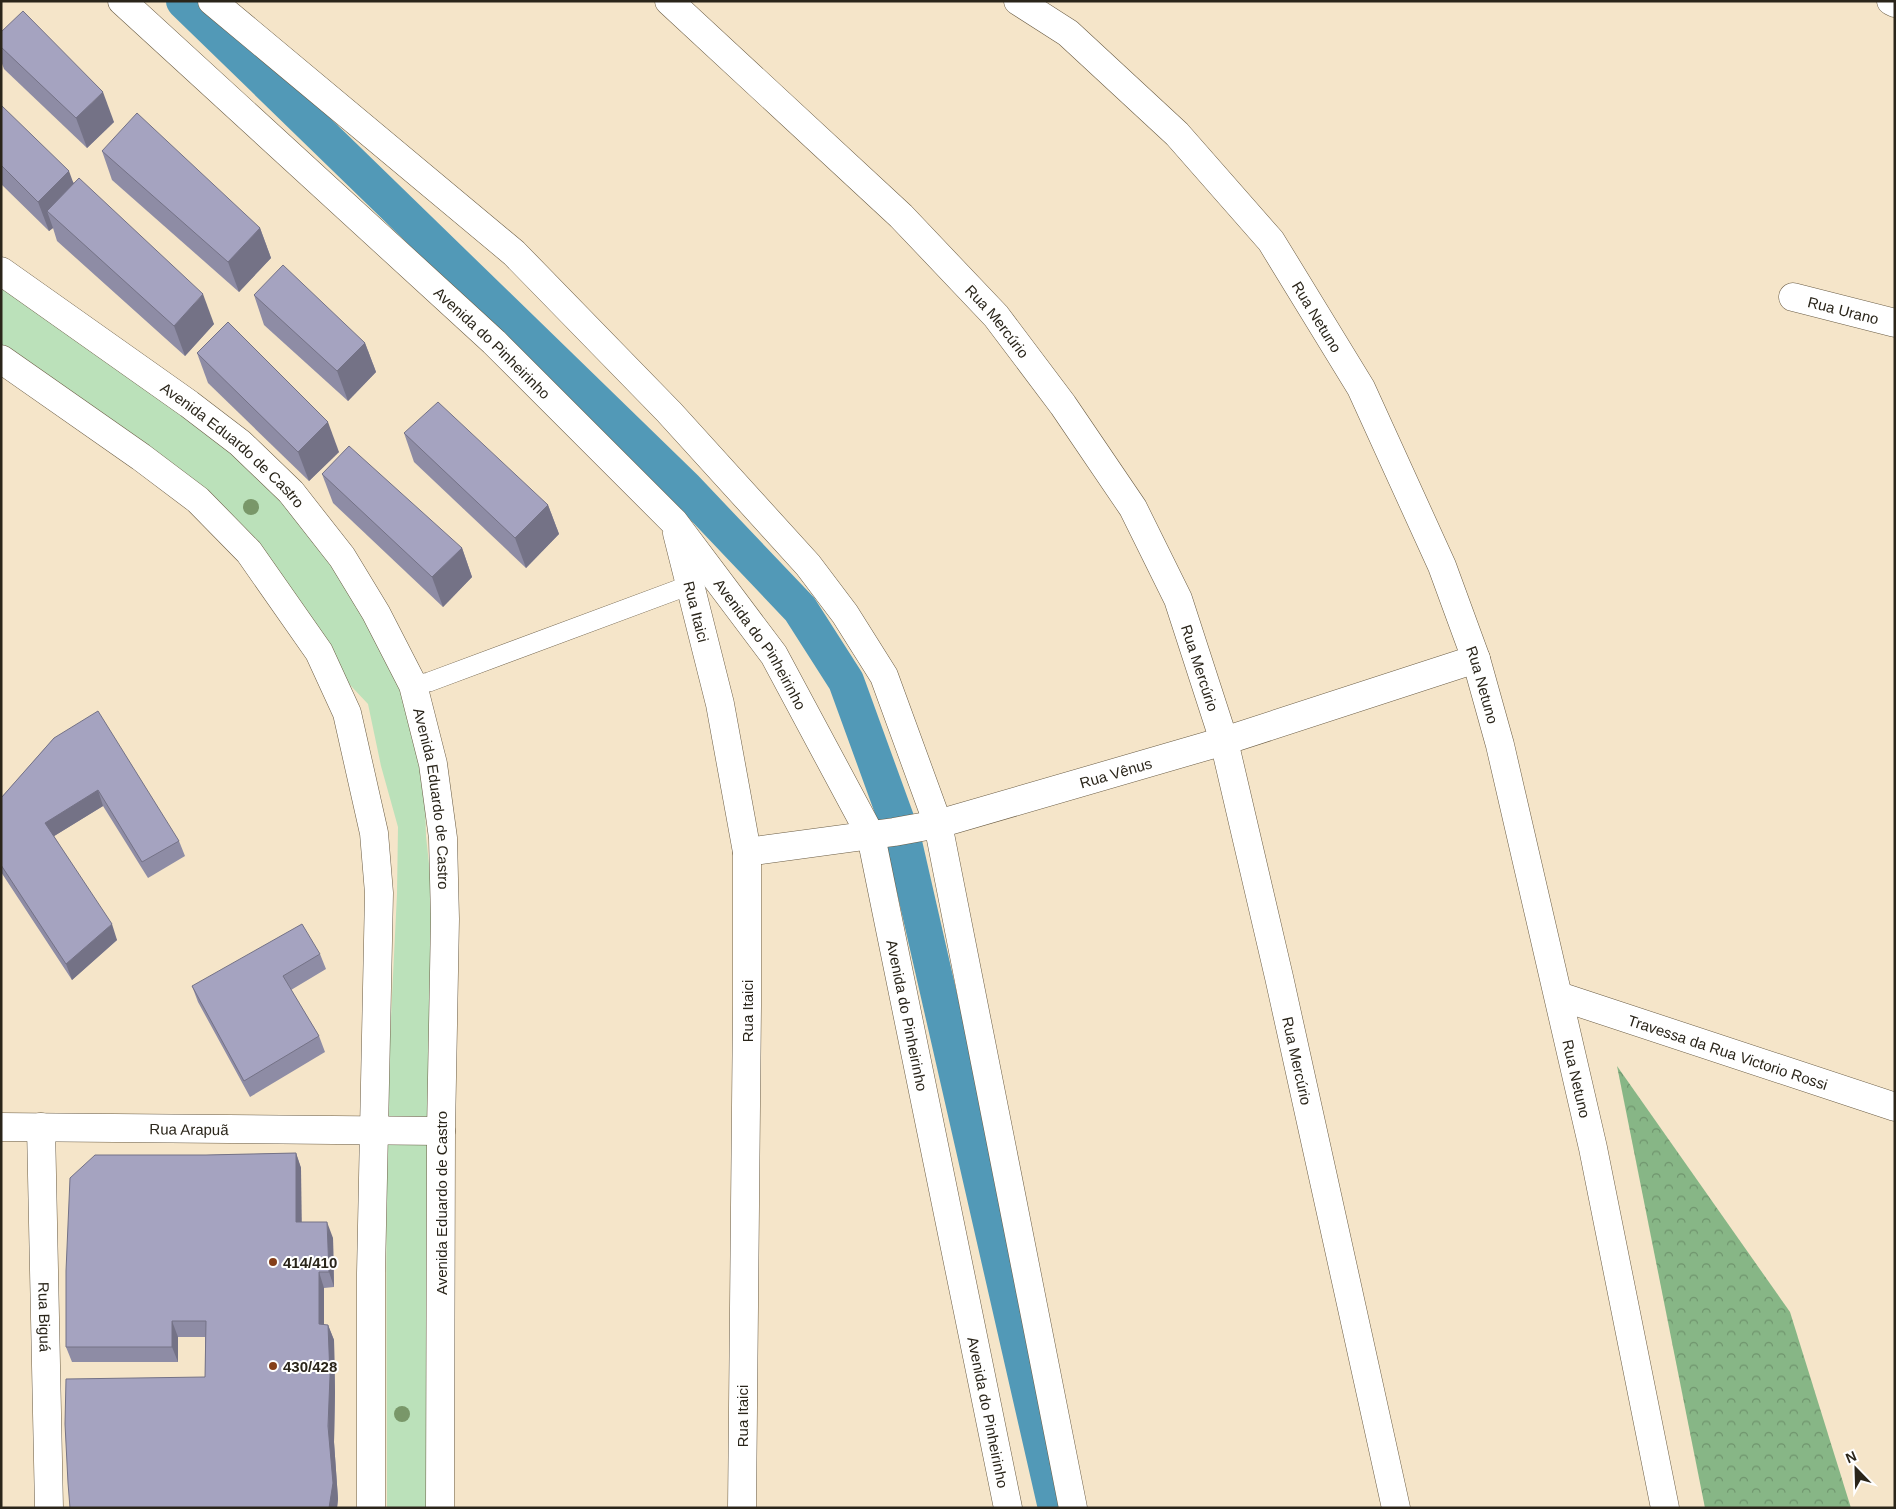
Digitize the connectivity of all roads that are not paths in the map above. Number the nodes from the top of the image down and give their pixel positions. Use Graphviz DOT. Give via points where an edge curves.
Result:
graph roads {
  1 [pos="122,1"];
  2 [pos="212,1"];
  3 [pos="669,1"];
  4 [pos="1018,1"];
  5 [pos="1891,1"];
  6 [pos="1895,3"];
  7 [pos="1,271"];
  8 [pos="1793,297"];
  9 [pos="1895,323"];
  10 [pos="1,359"];
  11 [pos="674,522"];
  12 [pos="690,585"];
  13 [pos="1476,659"];
  14 [pos="412,685"];
  15 [pos="1224,741"];
  16 [pos="930,825"];
  17 [pos="882,834"];
  18 [pos="747,852"];
  19 [pos="1559,996"];
  20 [pos="1895,1108"];
  21 [pos="1,1127"];
  22 [pos="41,1127"];
  23 [pos="376,1130"];
  24 [pos="441,1131"];
  25 [pos="49,1508"];
  26 [pos="371,1508"];
  27 [pos="440,1508"];
  28 [pos="742,1508"];
  29 [pos="1008,1508"];
  30 [pos="1073,1508"];
  31 [pos="1396,1508"];
  32 [pos="1665,1508"];
  1 -- 11 [label="street, Avenida do Pinheirinho" via="494,342"];
  2 -- 16 [label="street" via="514,253 669,412 808,565 845,614 884,676"];
  3 -- 15 [label="street, Rua Mercúrio" via="902,216 996,316 1063,405 1134,508 1178,599"];
  4 -- 13 [label="street, Rua Netuno" via="1068,33 1177,134 1271,242 1361,388 1442,566"];
  5 -- 6 [label="street"];
  7 -- 14 [label="street, Avenida Eduardo de Castro" via="189,404 240,443 291,492 346,565 376,612"];
  8 -- 9 [label="street, Rua Urano"];
  10 -- 23 [label="street" via="198,500 249,552 320,652 347,713 374,833 379,892"];
  11 -- 12 [label="street, Rua Itaici"];
  11 -- 17 [label="street, Avenida do Pinheirinho" via="774,655"];
  12 -- 14 [label="lane" via="429,682"];
  12 -- 18 [label="street, Rua Itaici" via="720,704"];
  13 -- 15 [label="street, Rua Vênus"];
  13 -- 19 [label="street, Rua Netuno" via="1500,745"];
  14 -- 24 [label="street, Avenida Eduardo de Castro" via="433,764 443,838 445,919"];
  15 -- 16 [label="street, Rua Vênus"];
  15 -- 31 [label="street, Rua Mercúrio"];
  16 -- 17 [label="street, Rua Vênus"];
  16 -- 30 [label="street"];
  17 -- 18 [label="street, Rua Vênus"];
  17 -- 29 [label="street, Avenida do Pinheirinho"];
  18 -- 28 [label="street, Rua Itaici"];
  19 -- 20 [label="street, Travessa da Rua Victorio Rossi"];
  19 -- 32 [label="street, Rua Netuno"];
  21 -- 22 [label="street, Rua Arapuã"];
  22 -- 23 [label="street, Rua Arapuã"];
  22 -- 25 [label="street, Rua Biguá"];
  23 -- 24 [label="street, Rua Arapuã"];
  23 -- 26 [label="street"];
  24 -- 27 [label="street, Avenida Eduardo de Castro"];
}
